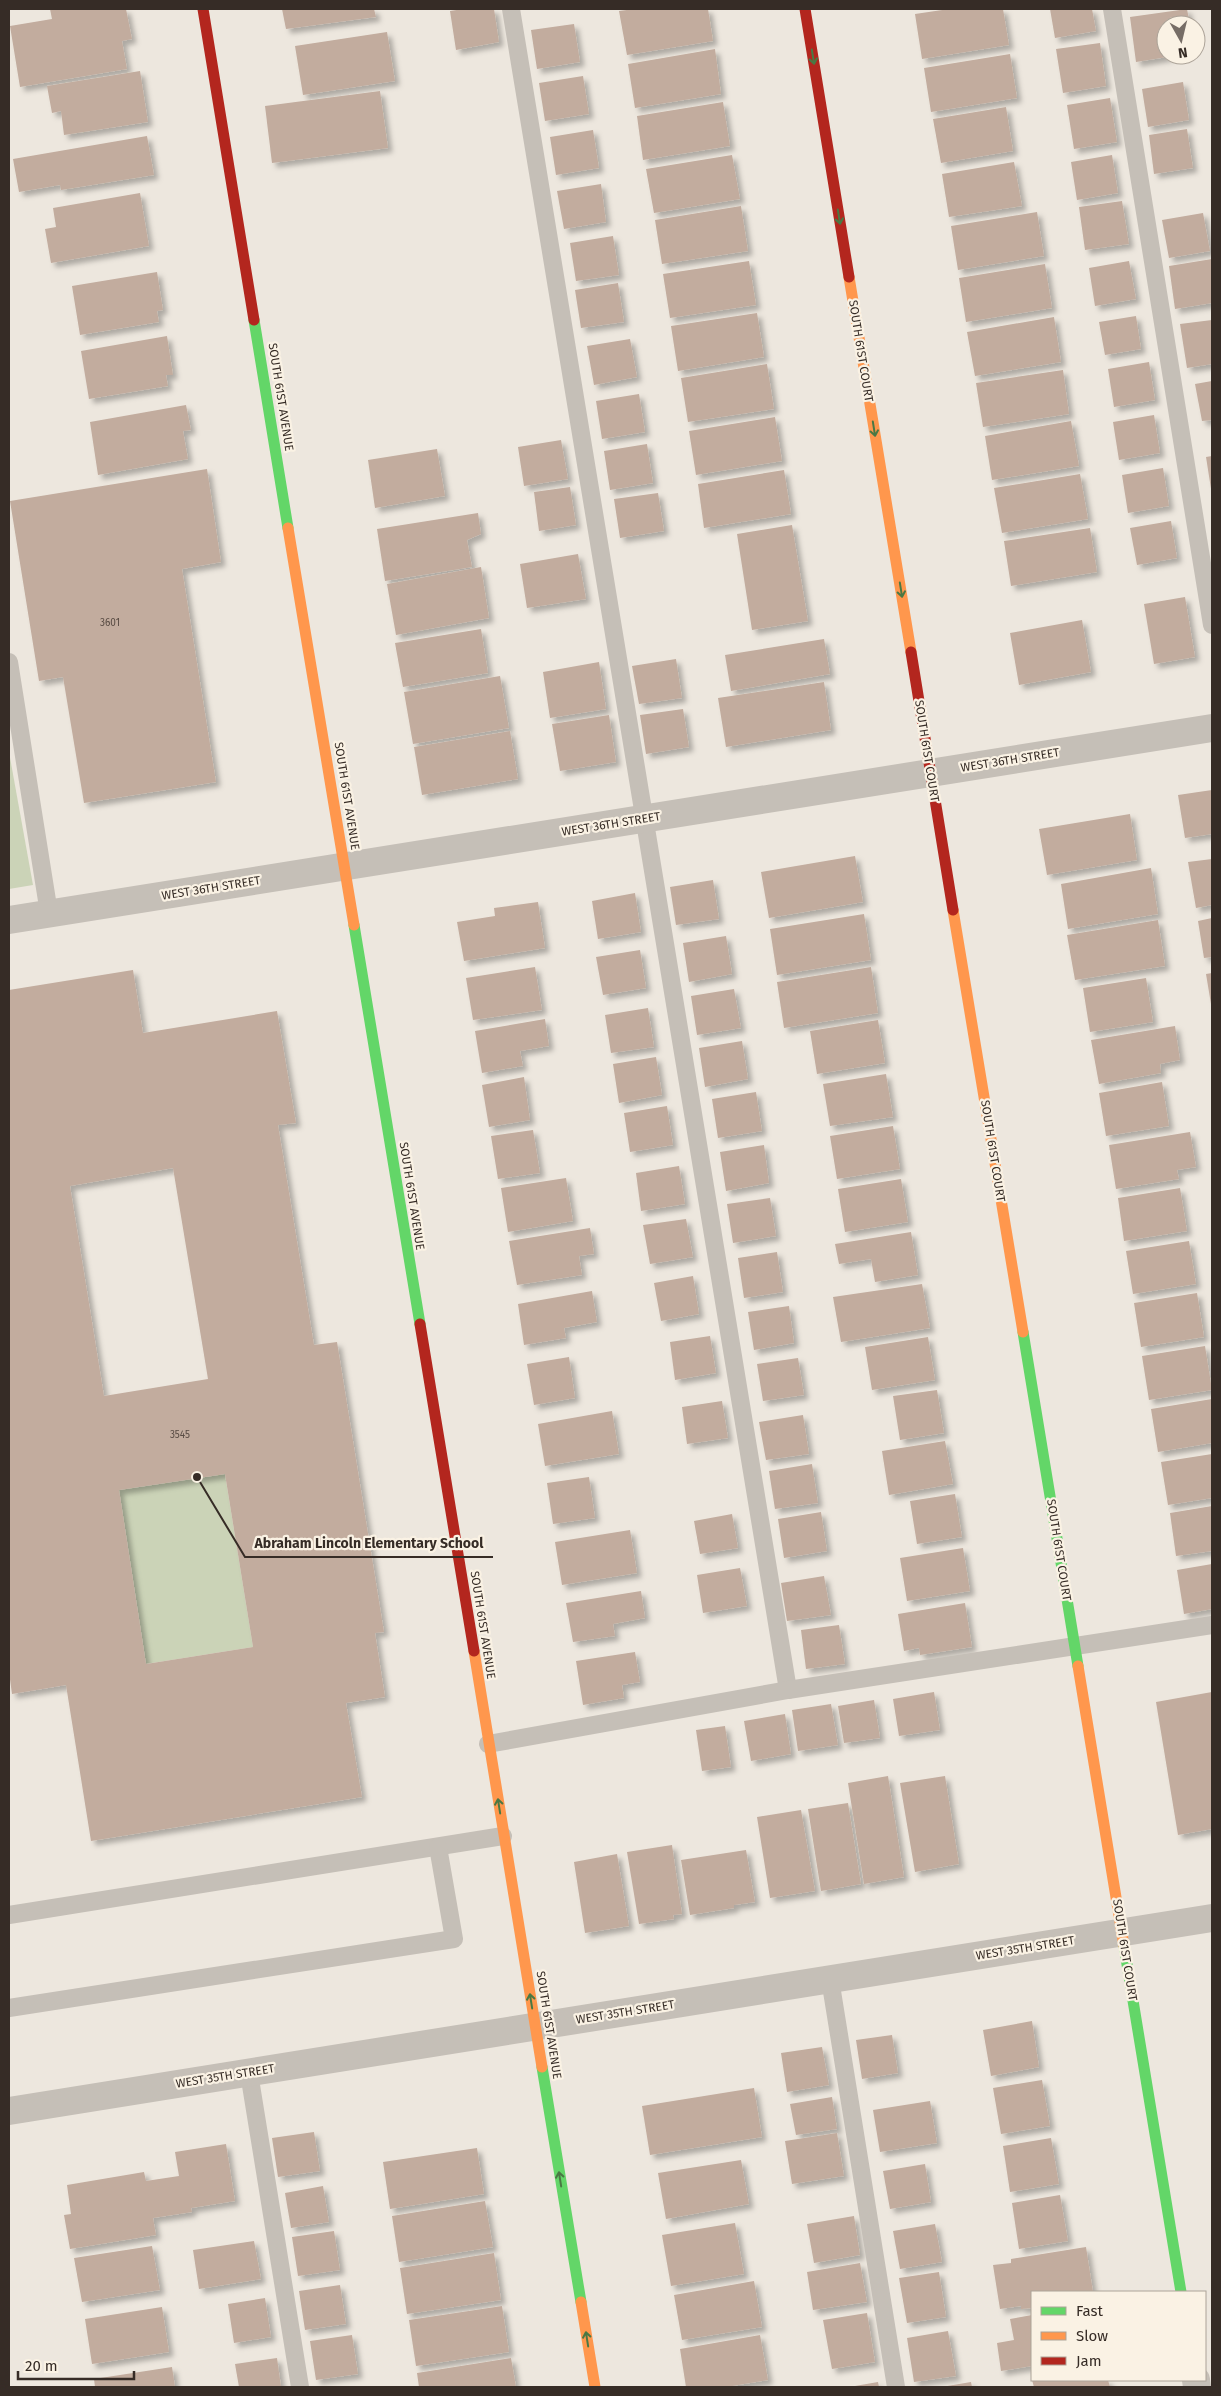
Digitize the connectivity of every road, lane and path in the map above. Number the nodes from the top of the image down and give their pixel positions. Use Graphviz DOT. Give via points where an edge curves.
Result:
graph roads {
  1 [pos="203,9"];
  2 [pos="511,9"];
  3 [pos="805,9"];
  4 [pos="1112,9"];
  5 [pos="1212,625"];
  6 [pos="9,662"];
  7 [pos="1212,728"];
  8 [pos="931,772"];
  9 [pos="644,819"];
  10 [pos="344,867"];
  11 [pos="49,913"];
  12 [pos="9,920"];
  13 [pos="1212,1625"];
  14 [pos="1075,1648"];
  15 [pos="788,1690"];
  16 [pos="488,1744"];
  17 [pos="504,1836"];
  18 [pos="438,1847"];
  19 [pos="9,1915"];
  20 [pos="1212,1918"];
  21 [pos="1122,1933"];
  22 [pos="830,1979"];
  23 [pos="9,2008"];
  24 [pos="535,2027"];
  25 [pos="249,2073"];
  26 [pos="9,2111"];
  27 [pos="1181,2291"];
  28 [pos="300,2387"];
  29 [pos="594,2387"];
  30 [pos="896,2387"];
  1 -- 10 [label="street, SOUTH 61ST AVENUE"];
  2 -- 9 [label="lane"];
  3 -- 8 [label="street, SOUTH 61ST COURT, one-way"];
  4 -- 5 [label="lane"];
  6 -- 11 [label="lane"];
  7 -- 8 [label="street, WEST 36TH STREET"];
  8 -- 9 [label="street, WEST 36TH STREET"];
  8 -- 14 [label="street, SOUTH 61ST COURT"];
  9 -- 10 [label="street, WEST 36TH STREET"];
  9 -- 15 [label="lane"];
  10 -- 11 [label="street, WEST 36TH STREET"];
  10 -- 16 [label="street, SOUTH 61ST AVENUE"];
  11 -- 12 [label="street, WEST 36TH STREET"];
  13 -- 14 [label="lane"];
  14 -- 15 [label="lane"];
  14 -- 21 [label="street, SOUTH 61ST COURT"];
  15 -- 16 [label="lane"];
  17 -- 16 [label="street, SOUTH 61ST AVENUE, one-way"];
  17 -- 18 [label="lane"];
  24 -- 17 [label="street, SOUTH 61ST AVENUE, one-way"];
  18 -- 19 [label="lane"];
  18 -- 23 [label="lane" via="454,1939"];
  20 -- 21 [label="street, WEST 35TH STREET"];
  21 -- 22 [label="street, WEST 35TH STREET"];
  21 -- 27 [label="street, SOUTH 61ST COURT"];
  22 -- 24 [label="street, WEST 35TH STREET"];
  22 -- 30 [label="lane"];
  24 -- 25 [label="street, WEST 35TH STREET"];
  29 -- 24 [label="street, SOUTH 61ST AVENUE, one-way"];
  25 -- 26 [label="street, WEST 35TH STREET"];
  25 -- 28 [label="lane"];
}
